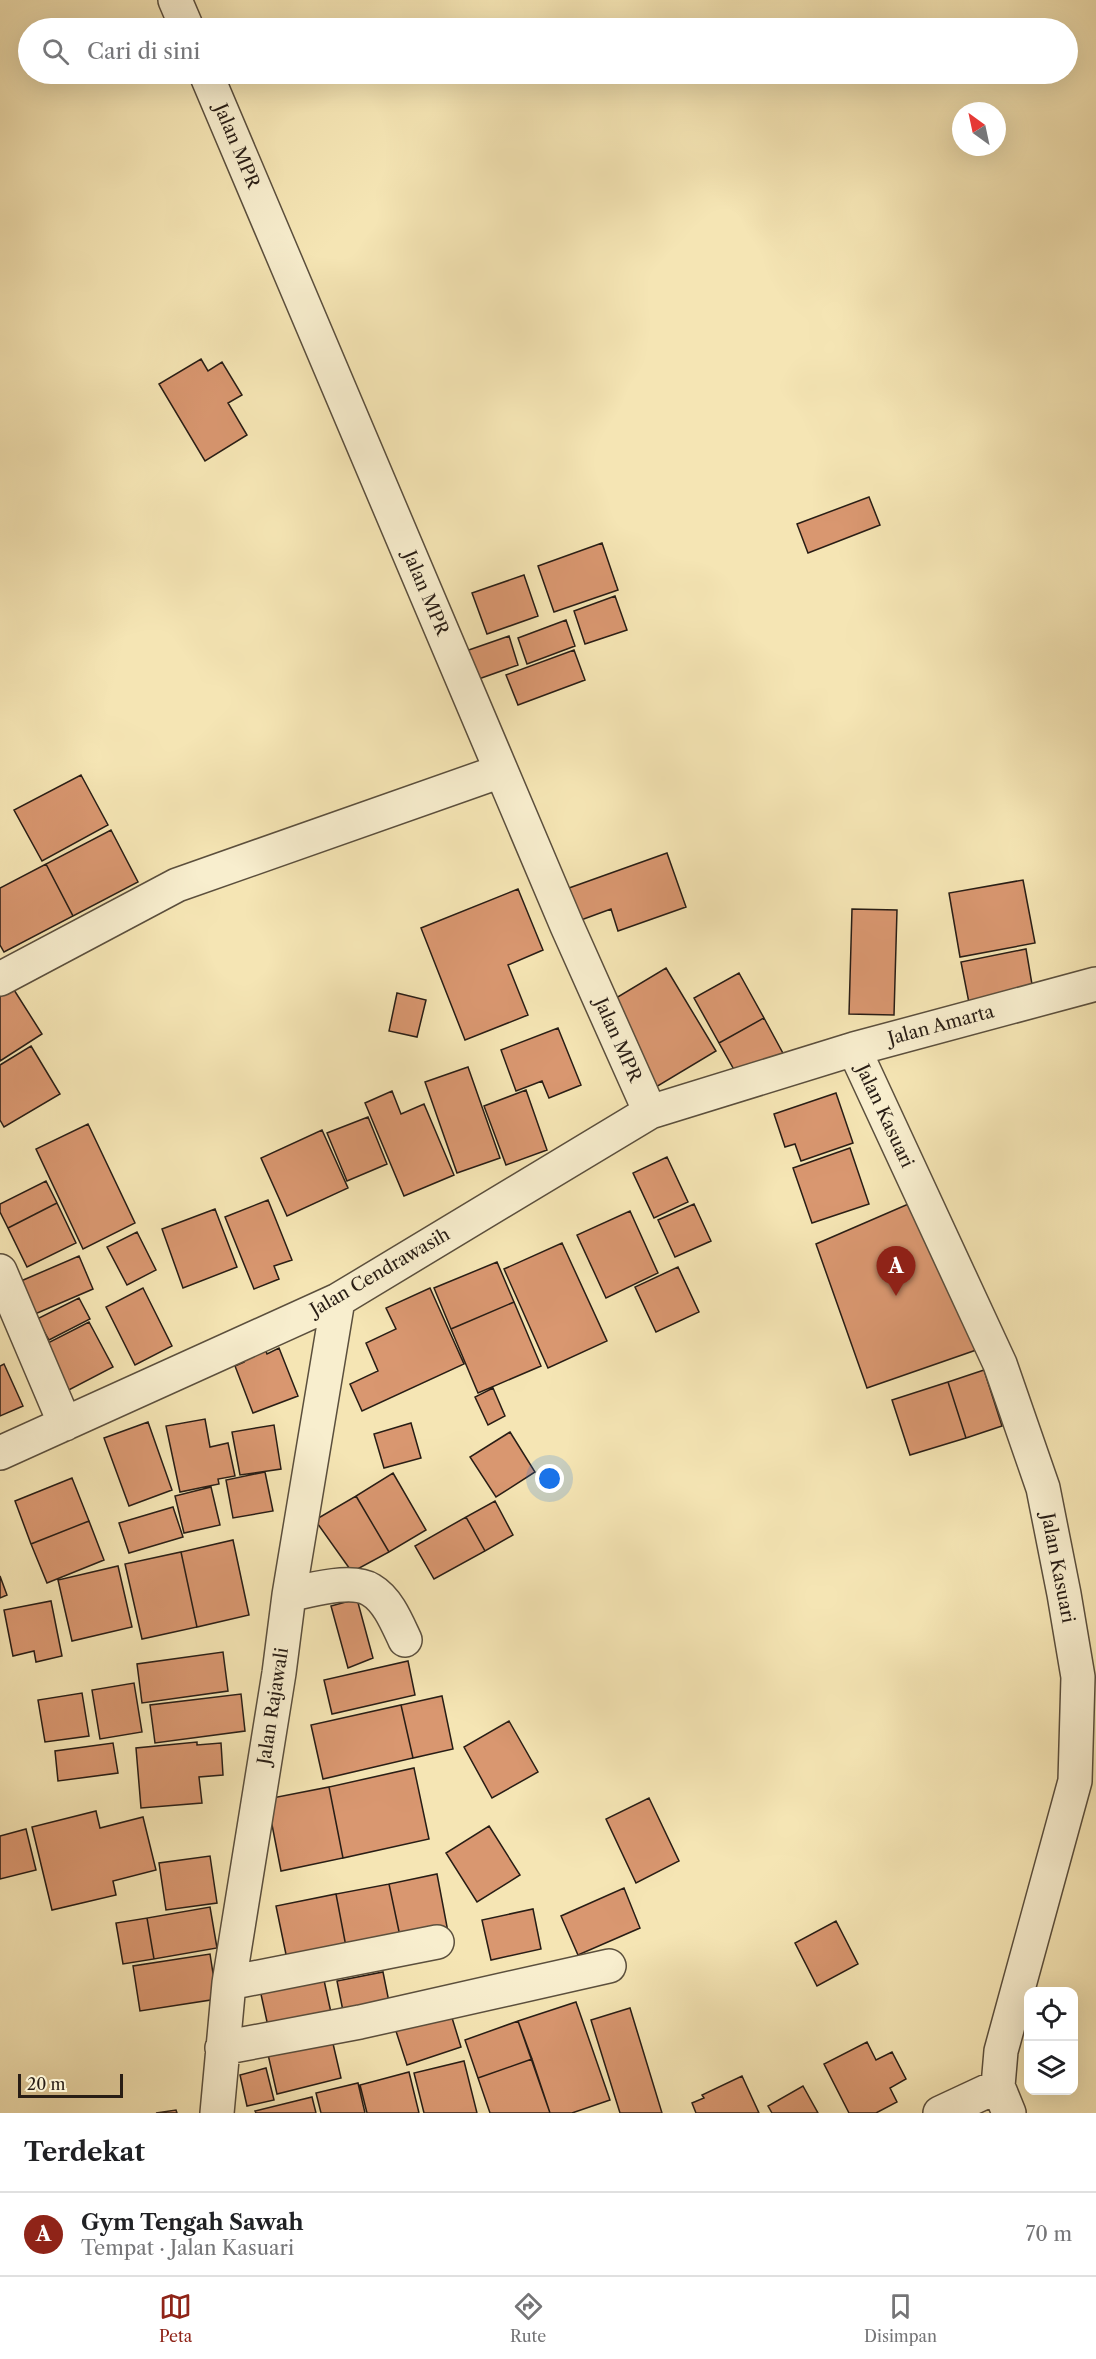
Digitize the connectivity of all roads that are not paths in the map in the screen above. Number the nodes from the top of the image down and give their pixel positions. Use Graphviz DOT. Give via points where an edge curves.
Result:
graph roads {
  1 [pos="175,0"];
  2 [pos="183,18"];
  3 [pos="210,84"];
  4 [pos="501,771"];
  5 [pos="0,979"];
  6 [pos="1089,985"];
  7 [pos="854,1049"];
  8 [pos="650,1112"];
  9 [pos="0,1271"];
  10 [pos="338,1300"];
  11 [pos="65,1424"];
  12 [pos="0,1453"];
  13 [pos="289,1595"];
  14 [pos="405,1640"];
  15 [pos="437,1942"];
  16 [pos="609,1966"];
  17 [pos="229,1983"];
  18 [pos="222,2048"];
  19 [pos="1004,2100"];
  20 [pos="217,2113"];
  21 [pos="940,2113"];
  1 -- 2 [label="street"];
  3 -- 4 [label="street, Jalan MPR"];
  4 -- 5 [label="street" via="177,885"];
  4 -- 8 [label="street, Jalan MPR"];
  6 -- 7 [label="street, Jalan Amarta"];
  7 -- 8 [label="street, Jalan Amarta"];
  7 -- 19 [label="street, Jalan Kasuari" via="1000,1364 1043,1488 1078,1677 1075,1781 1001,2051"];
  8 -- 10 [label="street, Jalan Cendrawasih"];
  9 -- 11 [label="street"];
  10 -- 11 [label="street, Jalan Cendrawasih"];
  10 -- 13 [label="street, Jalan Rajawali"];
  11 -- 12 [label="street, Jalan Cendrawasih"];
  13 -- 14 [label="street" via="317,1587 360,1586 371,1590 388,1608"];
  13 -- 17 [label="street, Jalan Rajawali"];
  15 -- 17 [label="street"];
  16 -- 18 [label="street" via="360,2022"];
  17 -- 18 [label="street, Jalan Rajawali"];
  18 -- 20 [label="street, Jalan Rajawali"];
  19 -- 21 [label="street"];
}
